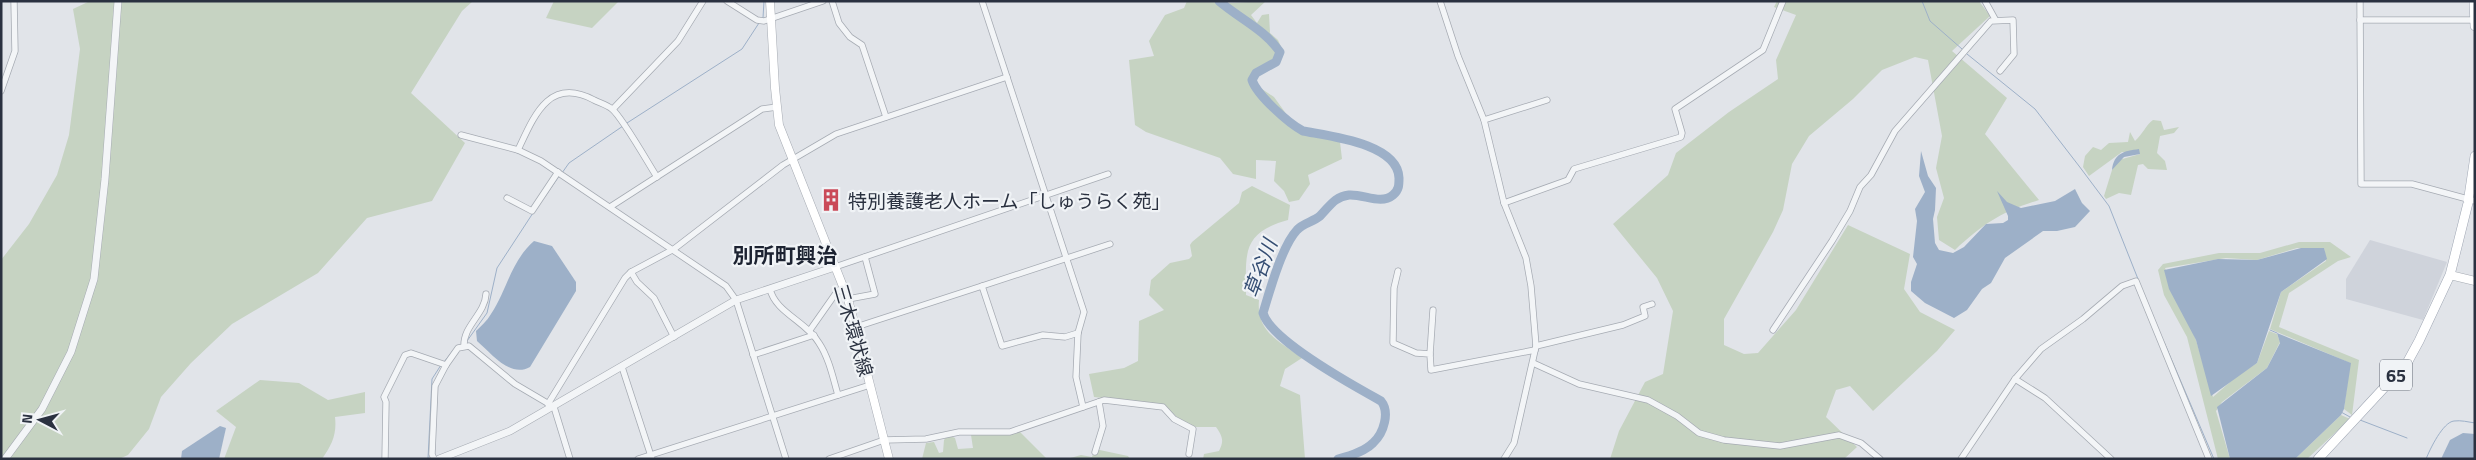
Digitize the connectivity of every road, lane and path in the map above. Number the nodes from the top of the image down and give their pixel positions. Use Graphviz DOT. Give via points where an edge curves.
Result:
graph roads {
  1 [pos="14,1"];
  2 [pos="118,1"];
  3 [pos="703,1"];
  4 [pos="727,1"];
  5 [pos="770,1"];
  6 [pos="823,1"];
  7 [pos="832,1"];
  8 [pos="982,1"];
  9 [pos="1440,1"];
  10 [pos="1784,1"];
  11 [pos="1985,1"];
  12 [pos="2360,1"];
  13 [pos="2474,1"];
  14 [pos="771,18"];
  15 [pos="1995,19"];
  16 [pos="2360,20"];
  17 [pos="2474,20"];
  18 [pos="2475,26"];
  19 [pos="2000,72"];
  20 [pos="1007,77"];
  21 [pos="1,92"];
  22 [pos="1548,100"];
  23 [pos="777,107"];
  24 [pos="613,109"];
  25 [pos="886,117"];
  26 [pos="1484,120"];
  27 [pos="461,135"];
  28 [pos="518,150"];
  29 [pos="2475,156"];
  30 [pos="793,161"];
  31 [pos="558,172"];
  32 [pos="1108,174"];
  33 [pos="656,177"];
  34 [pos="1046,195"];
  35 [pos="506,198"];
  36 [pos="2472,200"];
  37 [pos="1504,203"];
  38 [pos="610,207"];
  39 [pos="1110,244"];
  40 [pos="674,249"];
  41 [pos="865,257"];
  42 [pos="1066,258"];
  43 [pos="835,267"];
  44 [pos="1398,271"];
  45 [pos="631,272"];
  46 [pos="2450,275"];
  47 [pos="2475,281"];
  48 [pos="982,286"];
  49 [pos="843,287"];
  50 [pos="770,289"];
  51 [pos="486,294"];
  52 [pos="848,299"];
  53 [pos="736,300"];
  54 [pos="1652,304"];
  55 [pos="1433,310"];
  56 [pos="856,327"];
  57 [pos="1773,330"];
  58 [pos="812,332"];
  59 [pos="1078,333"];
  60 [pos="674,337"];
  61 [pos="464,346"];
  62 [pos="1536,348"];
  63 [pos="1430,354"];
  64 [pos="753,355"];
  65 [pos="1533,363"];
  66 [pos="446,365"];
  67 [pos="622,367"];
  68 [pos="2015,379"];
  69 [pos="870,385"];
  70 [pos="838,395"];
  71 [pos="1099,402"];
  72 [pos="551,405"];
  73 [pos="1083,407"];
  74 [pos="773,417"];
  75 [pos="884,440"];
  76 [pos="1095,452"];
  77 [pos="1189,454"];
  78 [pos="651,457"];
  79 [pos="1879,458"];
  80 [pos="5,459"];
  81 [pos="385,459"];
  82 [pos="434,459"];
  83 [pos="439,459"];
  84 [pos="570,459"];
  85 [pos="638,459"];
  86 [pos="786,459"];
  87 [pos="829,459"];
  88 [pos="889,459"];
  89 [pos="1504,459"];
  90 [pos="1962,459"];
  91 [pos="2111,459"];
  92 [pos="2209,459"];
  93 [pos="2318,459"];
  1 -- 21 [label="street" via="15,50"];
  2 -- 80 [label="street" via="94,279 71,352 42,409"];
  3 -- 24 [label="street" via="678,41"];
  4 -- 14 [label="street" via="757,20"];
  5 -- 14 [label="main road, 三木環状線"];
  6 -- 14 [label="street"];
  7 -- 25 [label="street" via="839,23 862,46"];
  8 -- 20 [label="street"];
  9 -- 26 [label="street"];
  10 -- 37 [label="street" via="1763,50 1675,109 1681,137 1574,169 1568,180"];
  11 -- 15 [label="street"];
  12 -- 16 [label="street"];
  13 -- 17 [label="main road"];
  14 -- 23 [label="main road, 三木環状線"];
  15 -- 19 [label="street" via="2013,20 2014,54"];
  15 -- 57 [label="street" via="1970,42 1895,131 1871,175 1860,187 1832,241"];
  16 -- 17 [label="street"];
  16 -- 36 [label="street" via="2361,184 2412,184"];
  17 -- 18 [label="main road"];
  20 -- 25 [label="street"];
  20 -- 34 [label="street"];
  22 -- 26 [label="street"];
  23 -- 30 [label="main road, 三木環状線" via="779,125"];
  23 -- 33 [label="street" via="762,109"];
  24 -- 28 [label="street" via="584,95 565,92 547,100 534,116"];
  24 -- 33 [label="street"];
  25 -- 30 [label="street" via="836,134"];
  26 -- 37 [label="street"];
  27 -- 28 [label="street"];
  28 -- 31 [label="street"];
  29 -- 36 [label="main road, 65"];
  30 -- 40 [label="street"];
  30 -- 43 [label="main road, 三木環状線"];
  31 -- 35 [label="street" via="532,211"];
  31 -- 38 [label="street"];
  32 -- 34 [label="street"];
  33 -- 38 [label="street"];
  34 -- 41 [label="street"];
  34 -- 42 [label="street"];
  36 -- 46 [label="main road, 65"];
  37 -- 62 [label="street" via="1526,258"];
  38 -- 40 [label="street"];
  39 -- 42 [label="street"];
  40 -- 45 [label="street"];
  40 -- 53 [label="street" via="726,286"];
  41 -- 43 [label="street"];
  41 -- 52 [label="street" via="875,294"];
  42 -- 48 [label="street"];
  42 -- 59 [label="street" via="1084,312"];
  43 -- 49 [label="main road, 三木環状線"];
  43 -- 50 [label="street"];
  44 -- 63 [label="street" via="1394,288 1393,342 1416,354"];
  45 -- 60 [label="street" via="654,298"];
  45 -- 72 [label="street"];
  46 -- 47 [label="main road"];
  46 -- 93 [label="main road, 65" via="2407,363"];
  48 -- 56 [label="street"];
  48 -- 59 [label="street" via="1002,346 1043,336 1065,337"];
  49 -- 52 [label="main road, 三木環状線"];
  49 -- 58 [label="street"];
  50 -- 53 [label="street"];
  50 -- 58 [label="street" via="772,298"];
  51 -- 61 [label="street" via="485,302 464,337"];
  52 -- 56 [label="main road, 三木環状線"];
  53 -- 60 [label="street"];
  53 -- 64 [label="street"];
  54 -- 62 [label="street" via="1643,306 1645,316 1623,325"];
  55 -- 63 [label="street"];
  56 -- 69 [label="main road, 三木環状線"];
  58 -- 64 [label="street"];
  58 -- 70 [label="street" via="823,350"];
  59 -- 73 [label="street" via="1076,377"];
  60 -- 67 [label="street"];
  61 -- 66 [label="street" via="458,348"];
  61 -- 72 [label="street" via="515,384"];
  62 -- 63 [label="street" via="1435,371 1431,370"];
  62 -- 65 [label="street"];
  64 -- 74 [label="street"];
  65 -- 79 [label="street" via="1579,384 1648,400 1699,433 1724,440 1780,446 1839,435 1861,443"];
  65 -- 89 [label="street" via="1514,443"];
  66 -- 81 [label="street" via="411,353 405,355 384,397"];
  66 -- 82 [label="street" via="435,386"];
  67 -- 72 [label="street"];
  67 -- 78 [label="street"];
  68 -- 90 [label="street"];
  68 -- 91 [label="street" via="2045,398"];
  68 -- 92 [label="street" via="2048,344 2122,286 2136,281"];
  69 -- 70 [label="street"];
  69 -- 75 [label="main road, 三木環状線"];
  70 -- 74 [label="street"];
  71 -- 73 [label="street"];
  71 -- 76 [label="street" via="1103,426"];
  71 -- 77 [label="street" via="1163,407 1174,420 1193,429"];
  72 -- 83 [label="street" via="510,431"];
  72 -- 84 [label="street"];
  73 -- 75 [label="street" via="1010,432 958,432 926,439"];
  74 -- 78 [label="street"];
  74 -- 86 [label="street"];
  75 -- 87 [label="street"];
  75 -- 88 [label="main road, 三木環状線"];
  78 -- 85 [label="street"];
}
